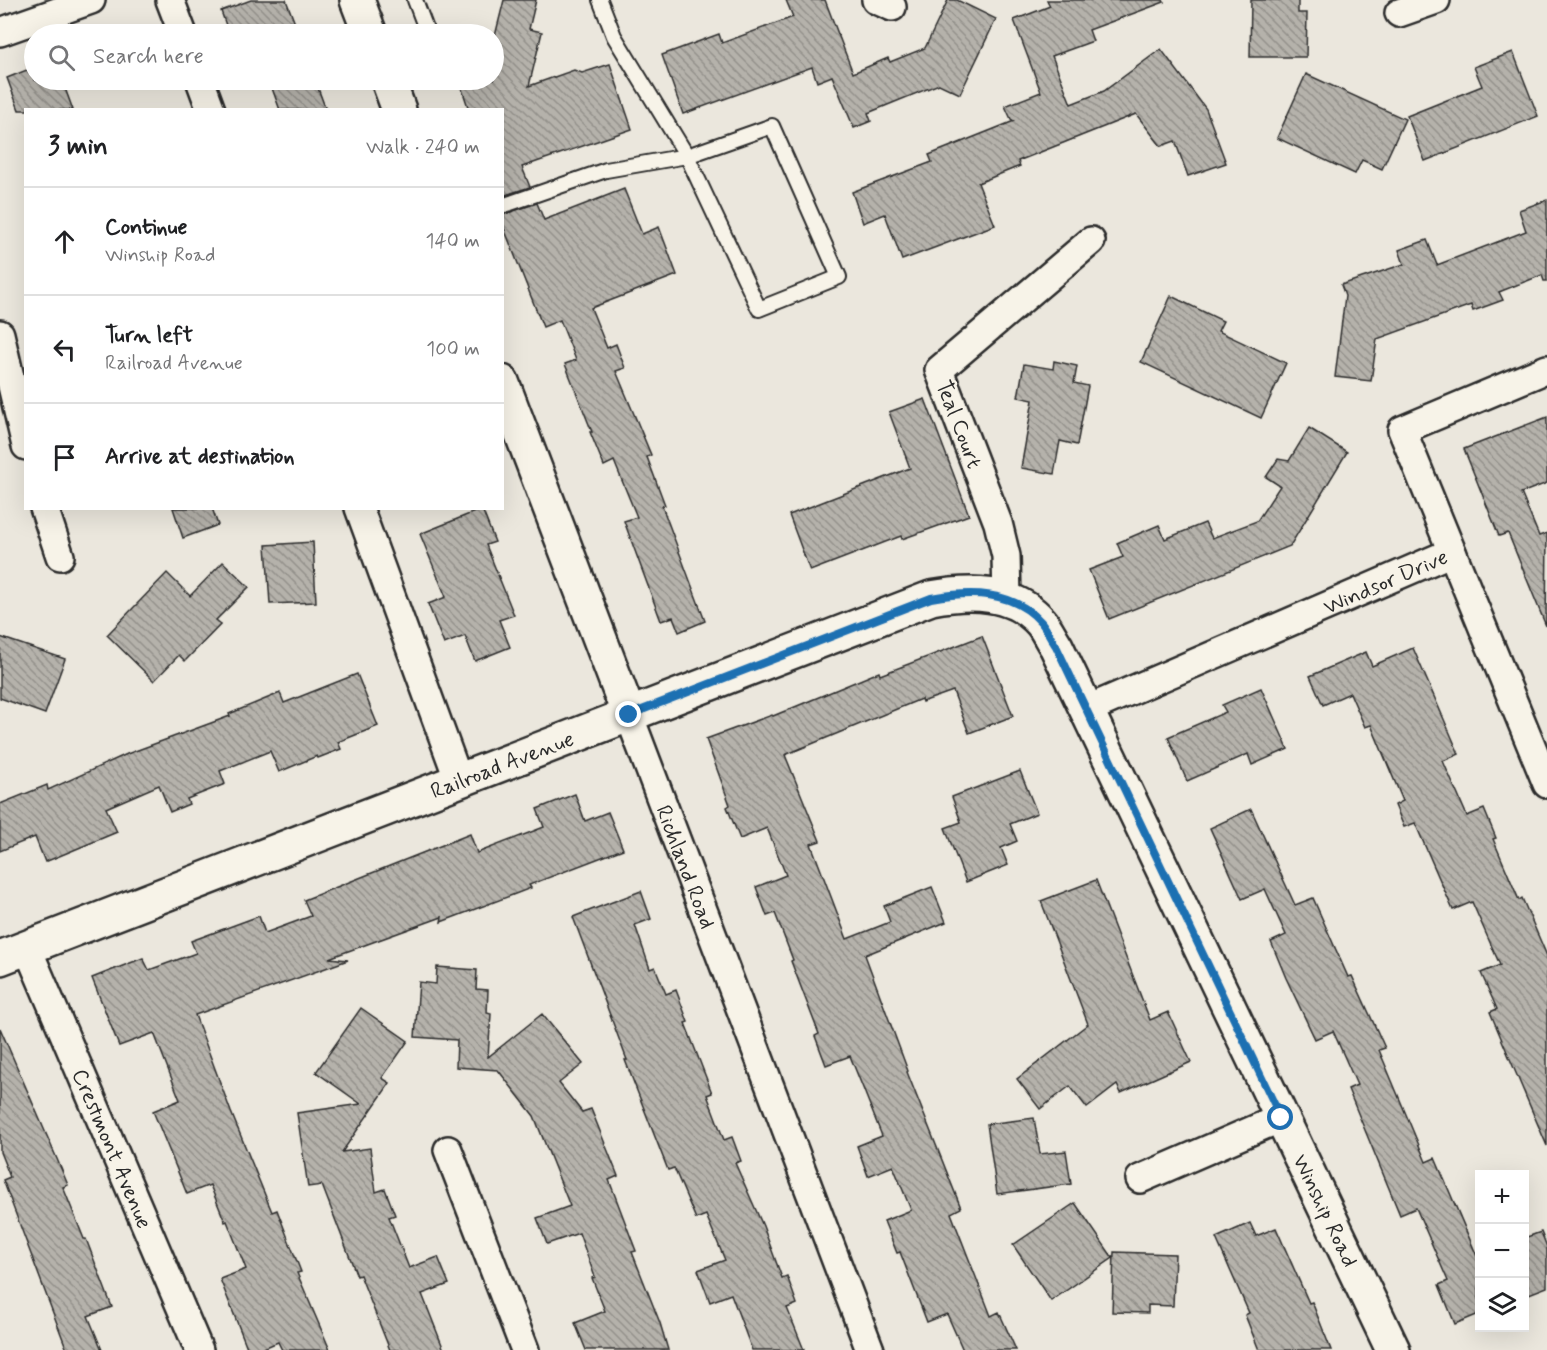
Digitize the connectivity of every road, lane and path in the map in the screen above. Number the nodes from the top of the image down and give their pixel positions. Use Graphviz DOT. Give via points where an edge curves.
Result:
graph roads {
  1 [pos="91,0"];
  2 [pos="170,0"];
  3 [pos="357,0"];
  4 [pos="415,0"];
  5 [pos="600,0"];
  6 [pos="1436,0"];
  7 [pos="1399,13"];
  8 [pos="179,24"];
  9 [pos="366,24"];
  10 [pos="424,24"];
  11 [pos="0,32"];
  12 [pos="204,90"];
  13 [pos="391,90"];
  14 [pos="210,108"];
  15 [pos="398,108"];
  16 [pos="687,156"];
  17 [pos="504,205"];
  18 [pos="1091,241"];
  19 [pos="0,334"];
  20 [pos="1547,369"];
  21 [pos="504,387"];
  22 [pos="24,437"];
  23 [pos="45,510"];
  24 [pos="359,510"];
  25 [pos="1452,552"];
  26 [pos="60,556"];
  27 [pos="1007,600"];
  28 [pos="1086,710"];
  29 [pos="629,715"];
  30 [pos="459,781"];
  31 [pos="1547,784"];
  32 [pos="14,953"];
  33 [pos="1281,1118"];
  34 [pos="448,1150"];
  35 [pos="1140,1179"];
  36 [pos="199,1350"];
  37 [pos="525,1350"];
  38 [pos="870,1350"];
  39 [pos="1393,1350"];
  1 -- 11 [label="street"];
  2 -- 8 [label="street"];
  3 -- 9 [label="street"];
  4 -- 10 [label="lane"];
  5 -- 16 [label="lane" via="614,36"];
  6 -- 7 [label="street"];
  12 -- 14 [label="street"];
  13 -- 15 [label="street"];
  16 -- 16 [label="lane" via="759,309 839,277 772,126"];
  16 -- 17 [label="lane" via="606,170"];
  18 -- 27 [label="street, Teal Court" via="939,370 998,523 1006,556"];
  19 -- 22 [label="street"];
  20 -- 25 [label="street, Windsor Drive" via="1402,430"];
  21 -- 29 [label="street, Richland Road"];
  23 -- 26 [label="street"];
  24 -- 30 [label="street"];
  25 -- 28 [label="street, Windsor Drive"];
  25 -- 31 [label="street"];
  27 -- 28 [label="street, Winship Road" via="1041,622"];
  27 -- 29 [label="street, Railroad Avenue" via="960,593 931,598"];
  28 -- 33 [label="street, Winship Road"];
  29 -- 30 [label="street, Railroad Avenue"];
  29 -- 38 [label="street, Richland Road"];
  30 -- 32 [label="street, Railroad Avenue"];
  32 -- 36 [label="street, Crestmont Avenue"];
  33 -- 35 [label="street"];
  33 -- 39 [label="street, Winship Road"];
  34 -- 37 [label="street"];
}
